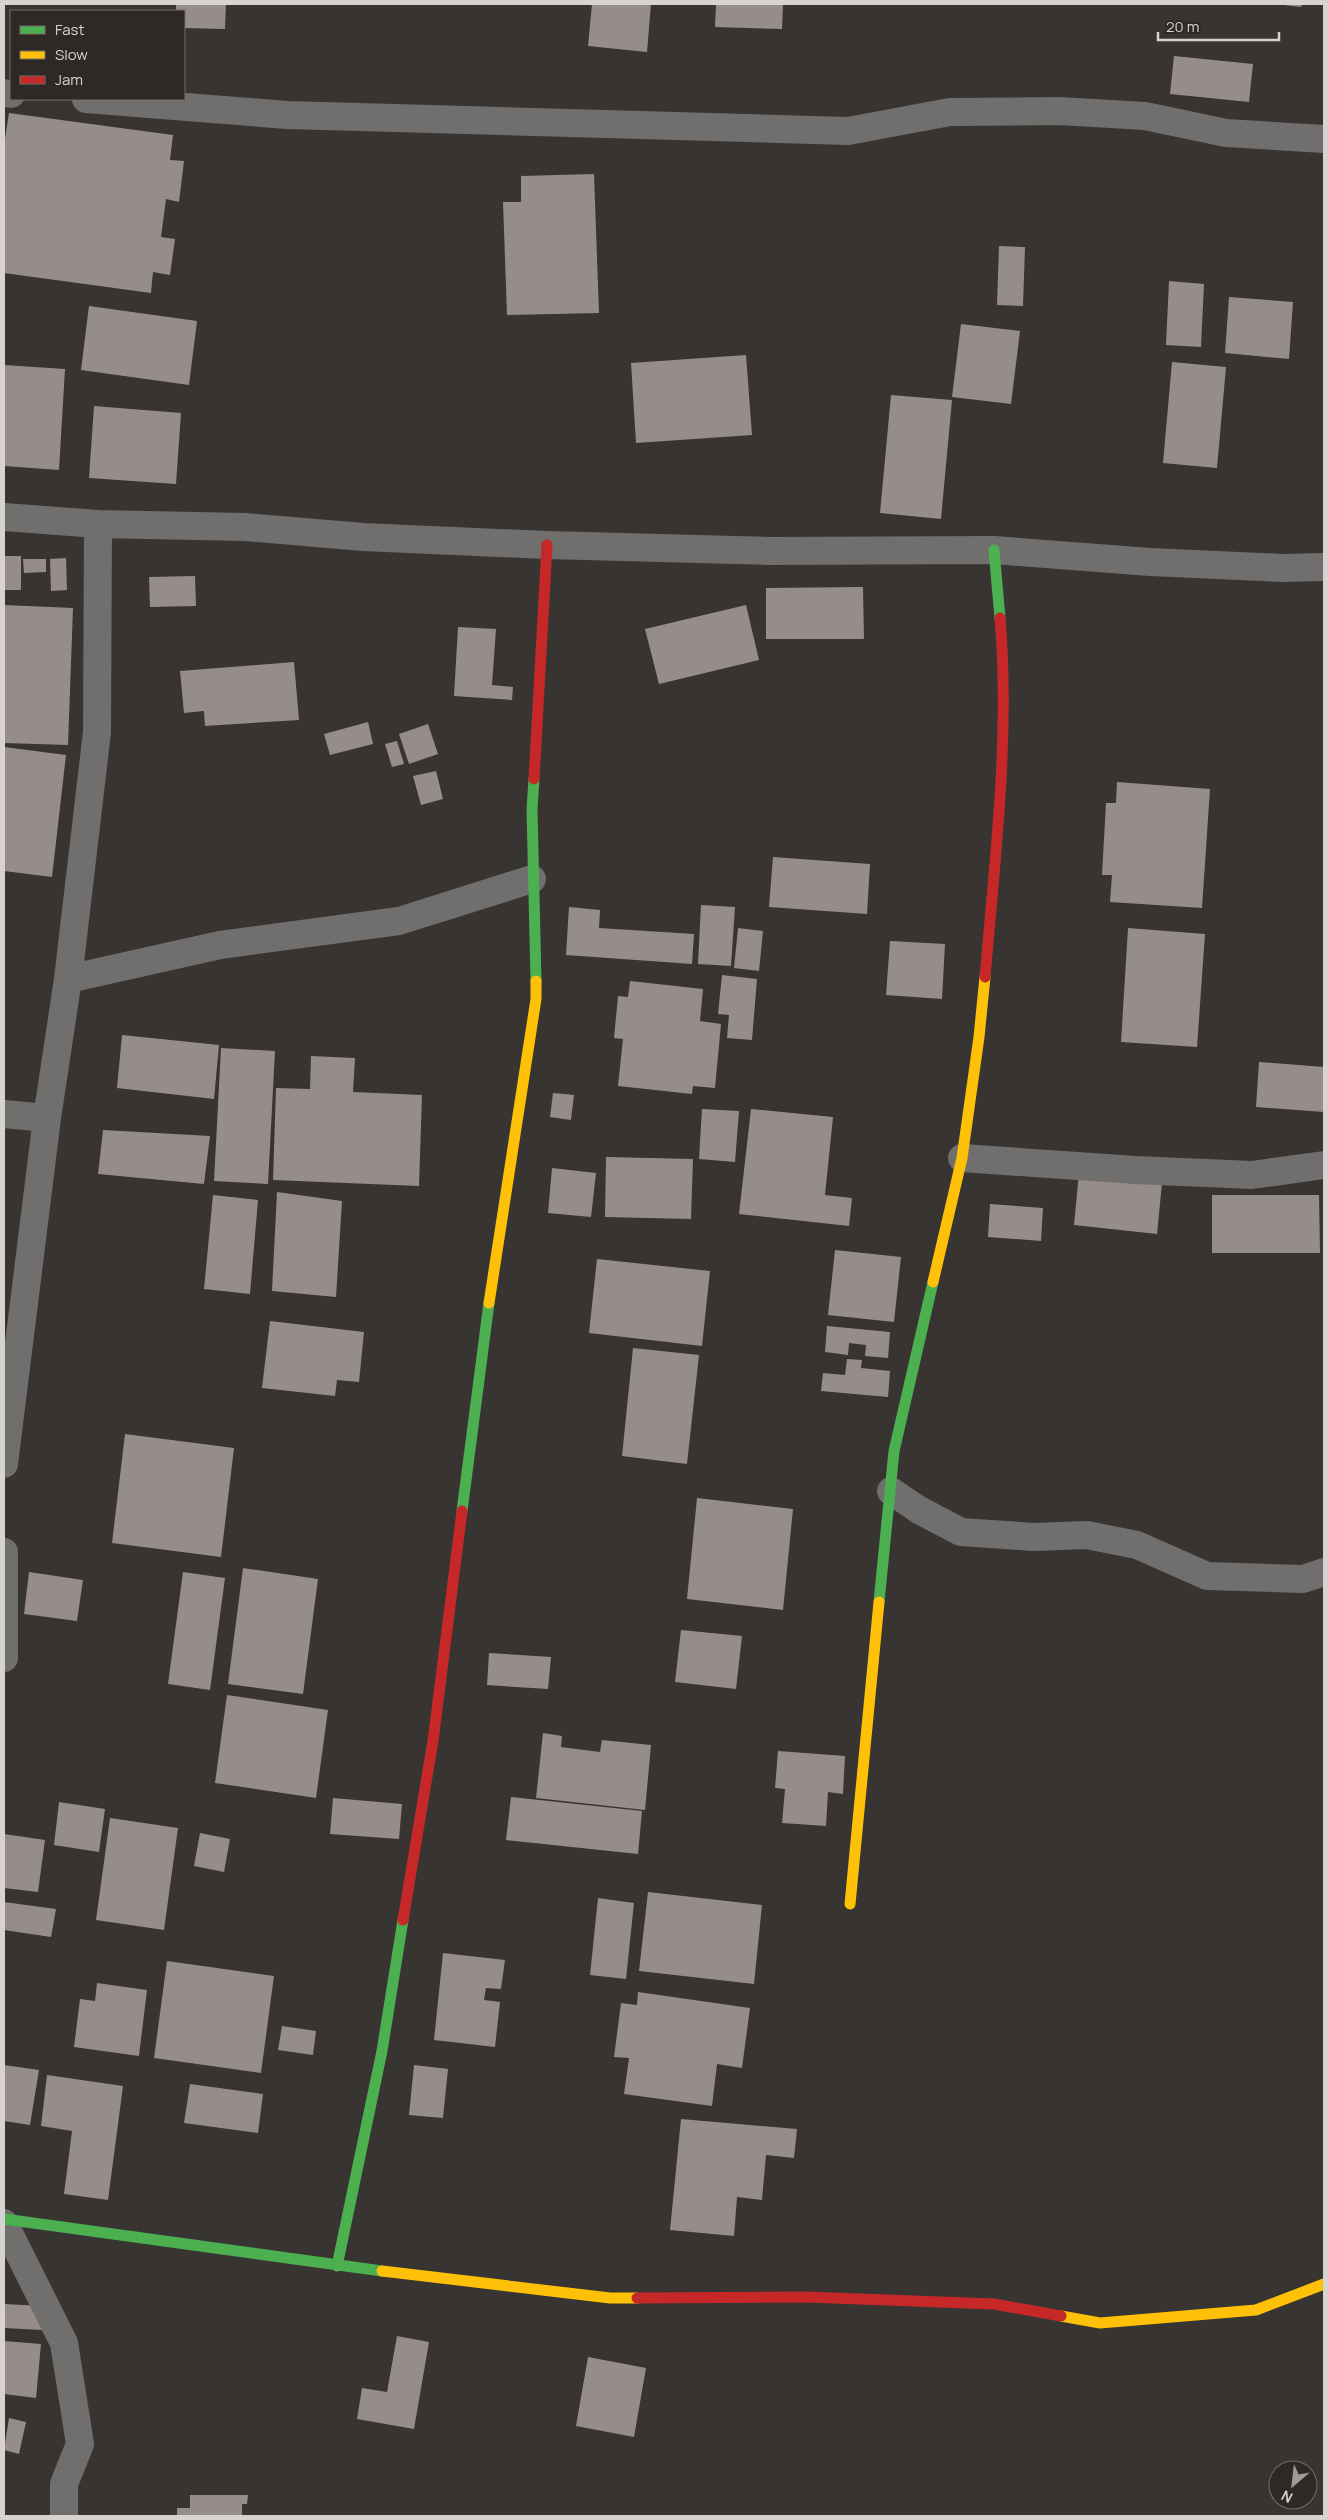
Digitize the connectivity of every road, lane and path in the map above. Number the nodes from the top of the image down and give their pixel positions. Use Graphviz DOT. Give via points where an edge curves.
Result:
graph roads {
  1 [pos="99,100"];
  2 [pos="1324,139"];
  3 [pos="4,517"];
  4 [pos="98,524"];
  5 [pos="547,545"];
  6 [pos="994,550"];
  7 [pos="1324,567"];
  8 [pos="532,880"];
  9 [pos="68,980"];
  10 [pos="4,1114"];
  11 [pos="47,1118"];
  12 [pos="962,1158"];
  13 [pos="1324,1165"];
  14 [pos="4,1464"];
  15 [pos="891,1491"];
  16 [pos="4,1552"];
  17 [pos="1324,1572"];
  18 [pos="4,1658"];
  19 [pos="850,1904"];
  20 [pos="4,2219"];
  21 [pos="4,2223"];
  22 [pos="337,2266"];
  23 [pos="1324,2284"];
  24 [pos="64,2516"];
  1 -- 2 [label="street" via="287,115 848,131 950,112 1059,111 1146,116 1226,133"];
  3 -- 4 [label="street"];
  4 -- 5 [label="street" via="245,527 363,537"];
  4 -- 9 [label="street" via="97,732"];
  5 -- 6 [label="street" via="769,551"];
  5 -- 8 [label="street" via="532,809"];
  6 -- 7 [label="street" via="1150,562"];
  6 -- 12 [label="street" via="1003,657 1001,798 979,1037"];
  8 -- 9 [label="street" via="399,921 220,945"];
  8 -- 22 [label="street" via="536,999 491,1286 433,1741 382,2051"];
  9 -- 11 [label="street"];
  10 -- 11 [label="street"];
  11 -- 14 [label="street"];
  12 -- 13 [label="street" via="1252,1175"];
  12 -- 15 [label="street" via="894,1451"];
  15 -- 17 [label="street" via="961,1532 1087,1535 1137,1546 1206,1576 1304,1580"];
  15 -- 19 [label="street"];
  16 -- 18 [label="street"];
  20 -- 22 [label="street"];
  21 -- 24 [label="street" via="64,2343 80,2444 64,2484"];
  22 -- 23 [label="street" via="610,2298 806,2297 994,2304 1100,2323 1256,2310"];
}
